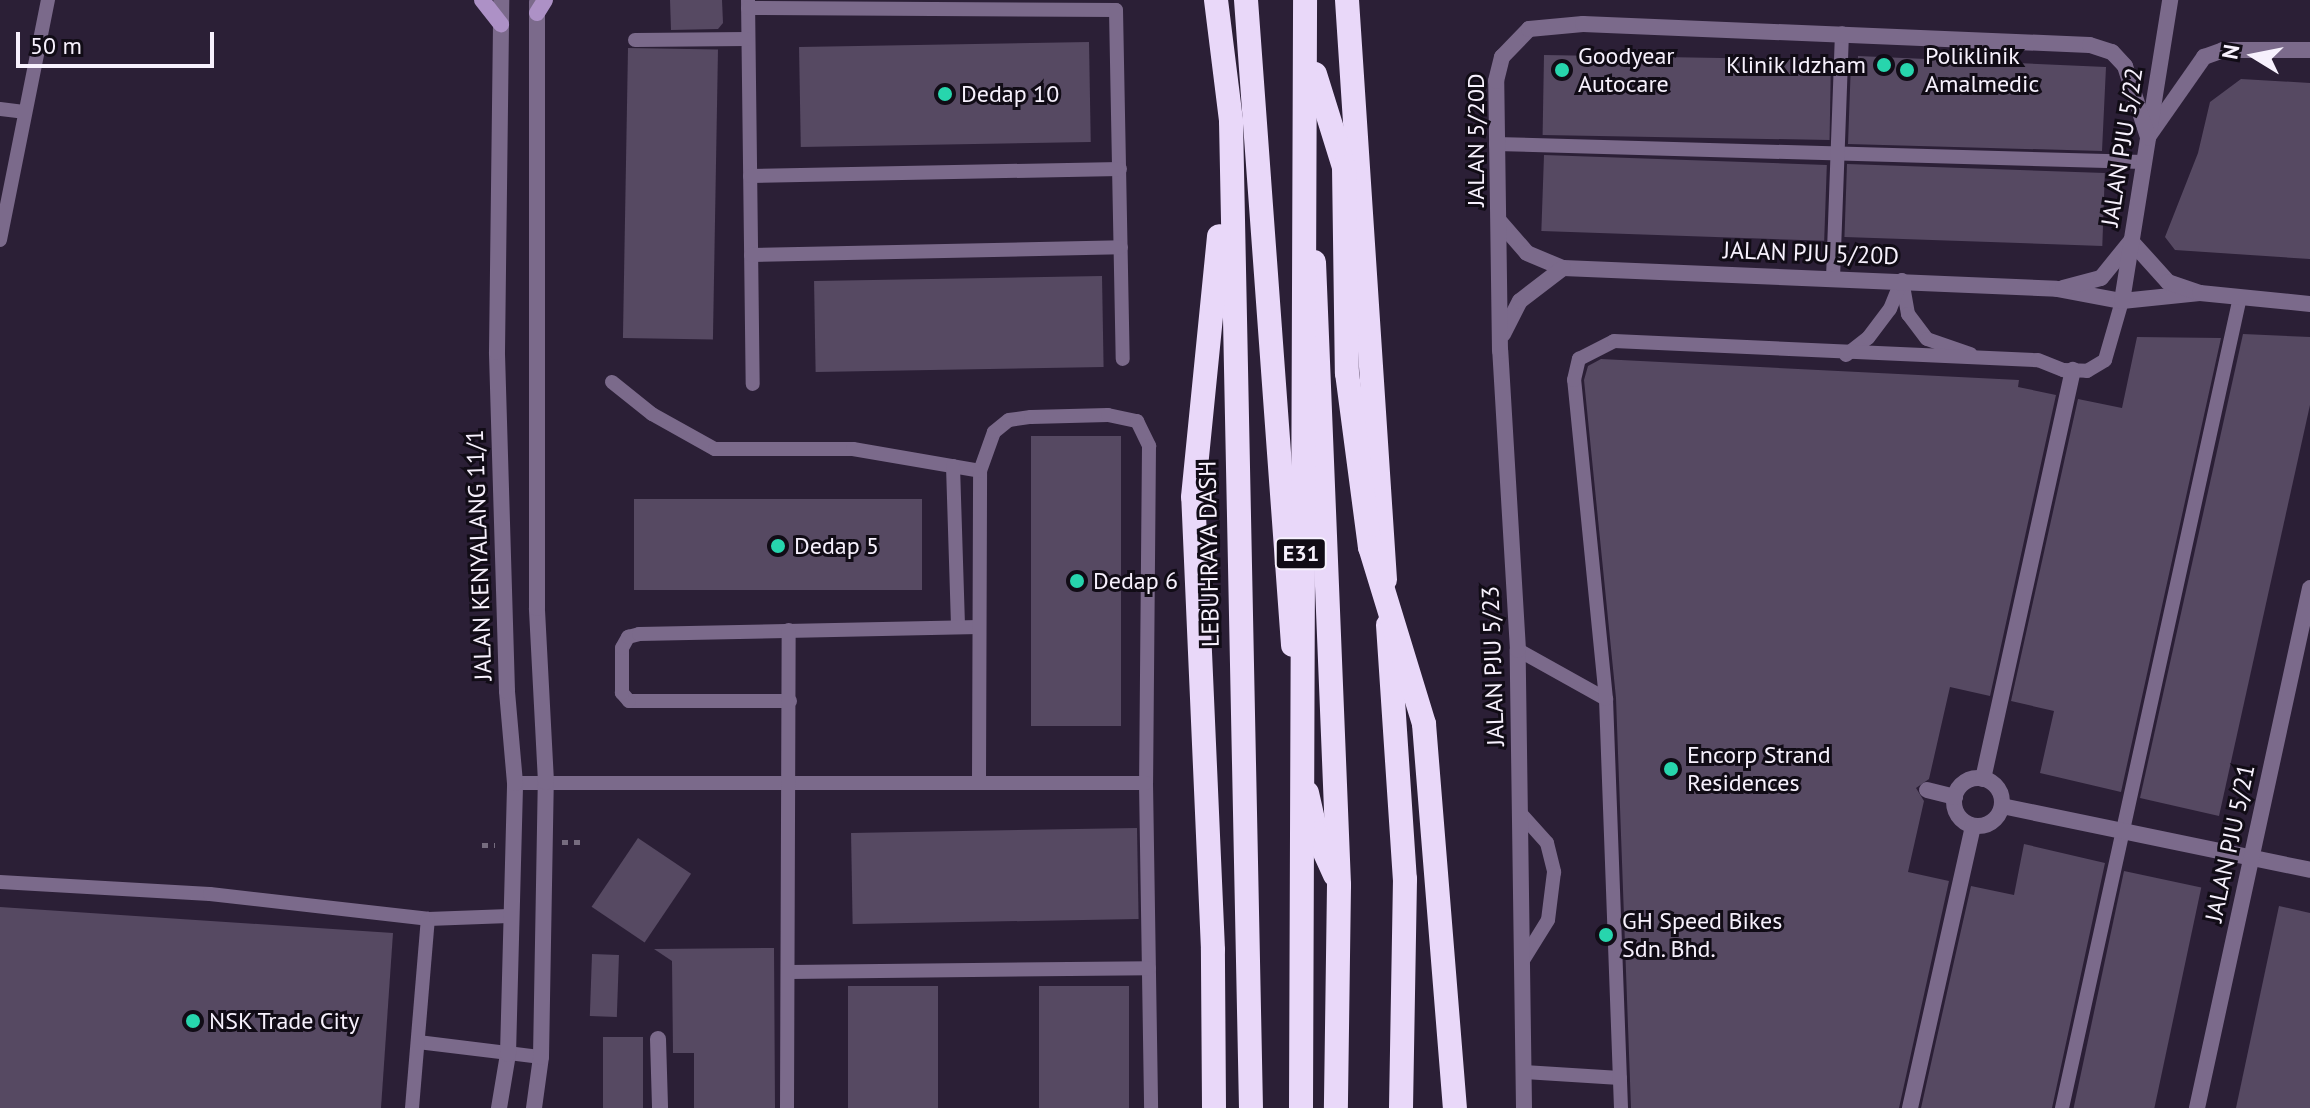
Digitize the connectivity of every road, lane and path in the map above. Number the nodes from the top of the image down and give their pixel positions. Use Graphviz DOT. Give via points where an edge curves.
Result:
graph roads {
  1 [pos="48,0"];
  2 [pos="482,0"];
  3 [pos="501,0"];
  4 [pos="1216,0"];
  5 [pos="2170,0"];
  6 [pos="1246,3"];
  7 [pos="540,4"];
  8 [pos="748,4"];
  9 [pos="1301,7"];
  10 [pos="1348,8"];
  11 [pos="501,24"];
  12 [pos="1842,33"];
  13 [pos="747,39"];
  14 [pos="635,40"];
  15 [pos="2310,50"];
  16 [pos="1308,53"];
  17 [pos="0,109"];
  18 [pos="24,112"];
  19 [pos="1231,121"];
  20 [pos="2148,137"];
  21 [pos="1496,144"];
  22 [pos="1836,151"];
  23 [pos="2144,162"];
  24 [pos="1120,169"];
  25 [pos="750,176"];
  26 [pos="1500,222"];
  27 [pos="0,240"];
  28 [pos="2131,241"];
  29 [pos="1121,247"];
  30 [pos="751,255"];
  31 [pos="1563,268"];
  32 [pos="1833,278"];
  33 [pos="1902,280"];
  34 [pos="2057,289"];
  35 [pos="2200,293"];
  36 [pos="2240,297"];
  37 [pos="2122,301"];
  38 [pos="2309,305"];
  39 [pos="1500,351"];
  40 [pos="1846,355"];
  41 [pos="1123,359"];
  42 [pos="1984,359"];
  43 [pos="2073,370"];
  44 [pos="612,382"];
  45 [pos="753,384"];
  46 [pos="953,466"];
  47 [pos="980,471"];
  48 [pos="2310,588"];
  49 [pos="958,627"];
  50 [pos="979,627"];
  51 [pos="789,630"];
  52 [pos="1518,650"];
  53 [pos="1606,699"];
  54 [pos="790,701"];
  55 [pos="1983,779"];
  56 [pos="791,781"];
  57 [pos="546,782"];
  58 [pos="979,782"];
  59 [pos="515,783"];
  60 [pos="1146,783"];
  61 [pos="1927,790"];
  62 [pos="1955,797"];
  63 [pos="2002,806"];
  64 [pos="1521,814"];
  65 [pos="1973,826"];
  66 [pos="2120,832"];
  67 [pos="2251,860"];
  68 [pos="2310,870"];
  69 [pos="0,882"];
  70 [pos="1339,885"];
  71 [pos="509,916"];
  72 [pos="428,919"];
  73 [pos="1522,962"];
  74 [pos="1149,968"];
  75 [pos="789,972"];
  76 [pos="658,1039"];
  77 [pos="418,1042"];
  78 [pos="508,1054"];
  79 [pos="541,1057"];
  80 [pos="1524,1072"];
  81 [pos="1620,1078"];
  82 [pos="412,1108"];
  83 [pos="499,1108"];
  84 [pos="534,1108"];
  85 [pos="660,1108"];
  86 [pos="787,1108"];
  87 [pos="1151,1108"];
  88 [pos="1214,1108"];
  89 [pos="1251,1108"];
  90 [pos="1301,1108"];
  91 [pos="1336,1108"];
  92 [pos="1401,1108"];
  93 [pos="1455,1108"];
  94 [pos="1524,1108"];
  95 [pos="1621,1108"];
  96 [pos="1910,1108"];
  97 [pos="2062,1108"];
  98 [pos="2197,1108"];
  1 -- 18 [label="lane"];
  2 -- 11 [label="street"];
  3 -- 11 [label="street, JALAN KENYALANG 11/1"];
  4 -- 19 [label="highway, LEBUHRAYA DASH"];
  5 -- 20 [label="street, JALAN PJU 5/22"];
  6 -- 70 [label="highway" via="1303,771 1316,833"];
  7 -- 57 [label="street" via="537,592"];
  8 -- 13 [label="lane"];
  8 -- 24 [label="lane" via="1116,10"];
  9 -- 16 [label="highway, E31, bridge"];
  9 -- 70 [label="highway" via="1325,453"];
  10 -- 92 [label="highway" via="1405,879"];
  11 -- 59 [label="street, JALAN KENYALANG 11/1" via="497,352 507,691"];
  12 -- 20 [label="street, JALAN 5/20D" via="2090,45 2112,52 2133,83"];
  12 -- 21 [label="street, JALAN 5/20D" via="1583,24 1529,29 1502,57 1496,81"];
  12 -- 22 [label="lane"];
  13 -- 14 [label="lane"];
  13 -- 25 [label="lane"];
  15 -- 20 [label="street" via="2223,50 2204,57"];
  16 -- 90 [label="highway, E31, bridge" via="1301,337"];
  16 -- 93 [label="highway, bridge" via="1344,167 1347,373 1370,547 1424,724"];
  17 -- 18 [label="lane"];
  18 -- 27 [label="lane"];
  19 -- 88 [label="highway" via="1193,497 1213,950"];
  19 -- 89 [label="highway, LEBUHRAYA DASH"];
  20 -- 23 [label="street, JALAN PJU 5/22"];
  21 -- 22 [label="lane"];
  21 -- 26 [label="street, JALAN 5/20D"];
  22 -- 23 [label="lane"];
  22 -- 32 [label="lane"];
  23 -- 28 [label="street, JALAN PJU 5/22"];
  24 -- 25 [label="lane"];
  24 -- 29 [label="lane"];
  25 -- 30 [label="lane"];
  26 -- 31 [label="street, JALAN PJU 5/20D" via="1527,253"];
  26 -- 39 [label="street, JALAN PJU 5/23"];
  28 -- 34 [label="street, JALAN PJU 5/20D" via="2101,278"];
  28 -- 35 [label="street, JALAN PJU 5/20D" via="2168,282"];
  28 -- 37 [label="street, JALAN PJU 5/22"];
  29 -- 30 [label="lane"];
  29 -- 41 [label="lane"];
  30 -- 45 [label="lane"];
  31 -- 32 [label="street, JALAN PJU 5/20D"];
  31 -- 39 [label="street" via="1520,301 1506,322"];
  32 -- 33 [label="street, JALAN PJU 5/20D"];
  33 -- 34 [label="street, JALAN PJU 5/20D"];
  33 -- 40 [label="lane" via="1890,309 1868,338"];
  33 -- 42 [label="lane" via="1908,314 1927,339"];
  34 -- 37 [label="street, JALAN PJU 5/20D"];
  35 -- 36 [label="street, JALAN PJU 5/20D"];
  35 -- 37 [label="street, JALAN PJU 5/20D"];
  36 -- 38 [label="street, JALAN PJU 5/20D"];
  36 -- 66 [label="lane"];
  37 -- 43 [label="lane" via="2105,360 2087,371"];
  39 -- 52 [label="street, JALAN PJU 5/23"];
  40 -- 42 [label="lane"];
  40 -- 53 [label="lane" via="1614,341 1579,359 1574,380"];
  42 -- 43 [label="lane" via="2038,360"];
  43 -- 55 [label="street"];
  44 -- 46 [label="lane" via="652,414 715,449 853,449"];
  46 -- 47 [label="lane"];
  46 -- 49 [label="lane"];
  47 -- 50 [label="lane"];
  47 -- 60 [label="lane" via="994,432 1009,420 1122,416 1137,421 1145,432"];
  48 -- 67 [label="street, JALAN PJU 5/21"];
  49 -- 50 [label="lane"];
  49 -- 51 [label="lane"];
  50 -- 58 [label="lane"];
  51 -- 54 [label="lane"];
  51 -- 54 [label="lane" via="628,637 622,648 622,693 629,701 641,702"];
  52 -- 53 [label="lane"];
  52 -- 64 [label="street, JALAN PJU 5/23"];
  53 -- 81 [label="lane"];
  54 -- 56 [label="lane"];
  55 -- 62 [label="street" via="1963,784"];
  55 -- 63 [label="street" via="1996,786"];
  56 -- 57 [label="lane"];
  56 -- 58 [label="lane"];
  56 -- 75 [label="lane"];
  57 -- 59 [label="lane"];
  57 -- 79 [label="street"];
  58 -- 60 [label="lane"];
  59 -- 71 [label="street, JALAN KENYALANG 11/1"];
  60 -- 74 [label="lane"];
  61 -- 62 [label="street"];
  62 -- 65 [label="street" via="1960,818"];
  63 -- 65 [label="street" via="1988,824"];
  63 -- 66 [label="street"];
  64 -- 73 [label="street, JALAN PJU 5/23"];
  64 -- 73 [label="lane" via="1547,843 1554,872 1548,920"];
  65 -- 96 [label="street"];
  66 -- 67 [label="street"];
  66 -- 97 [label="lane"];
  67 -- 68 [label="street"];
  67 -- 98 [label="street, JALAN PJU 5/21"];
  69 -- 72 [label="lane" via="210,894"];
  70 -- 91 [label="highway"];
  71 -- 72 [label="lane"];
  71 -- 78 [label="street, JALAN KENYALANG 11/1"];
  72 -- 77 [label="lane"];
  73 -- 80 [label="street, JALAN PJU 5/23"];
  74 -- 75 [label="lane"];
  74 -- 87 [label="lane"];
  75 -- 86 [label="lane"];
  76 -- 85 [label="street"];
  77 -- 78 [label="lane"];
  77 -- 82 [label="lane"];
  78 -- 79 [label="lane"];
  78 -- 83 [label="street, JALAN KENYALANG 11/1"];
  79 -- 84 [label="street"];
  80 -- 81 [label="lane"];
  80 -- 94 [label="street, JALAN PJU 5/23"];
  81 -- 95 [label="lane"];
}
